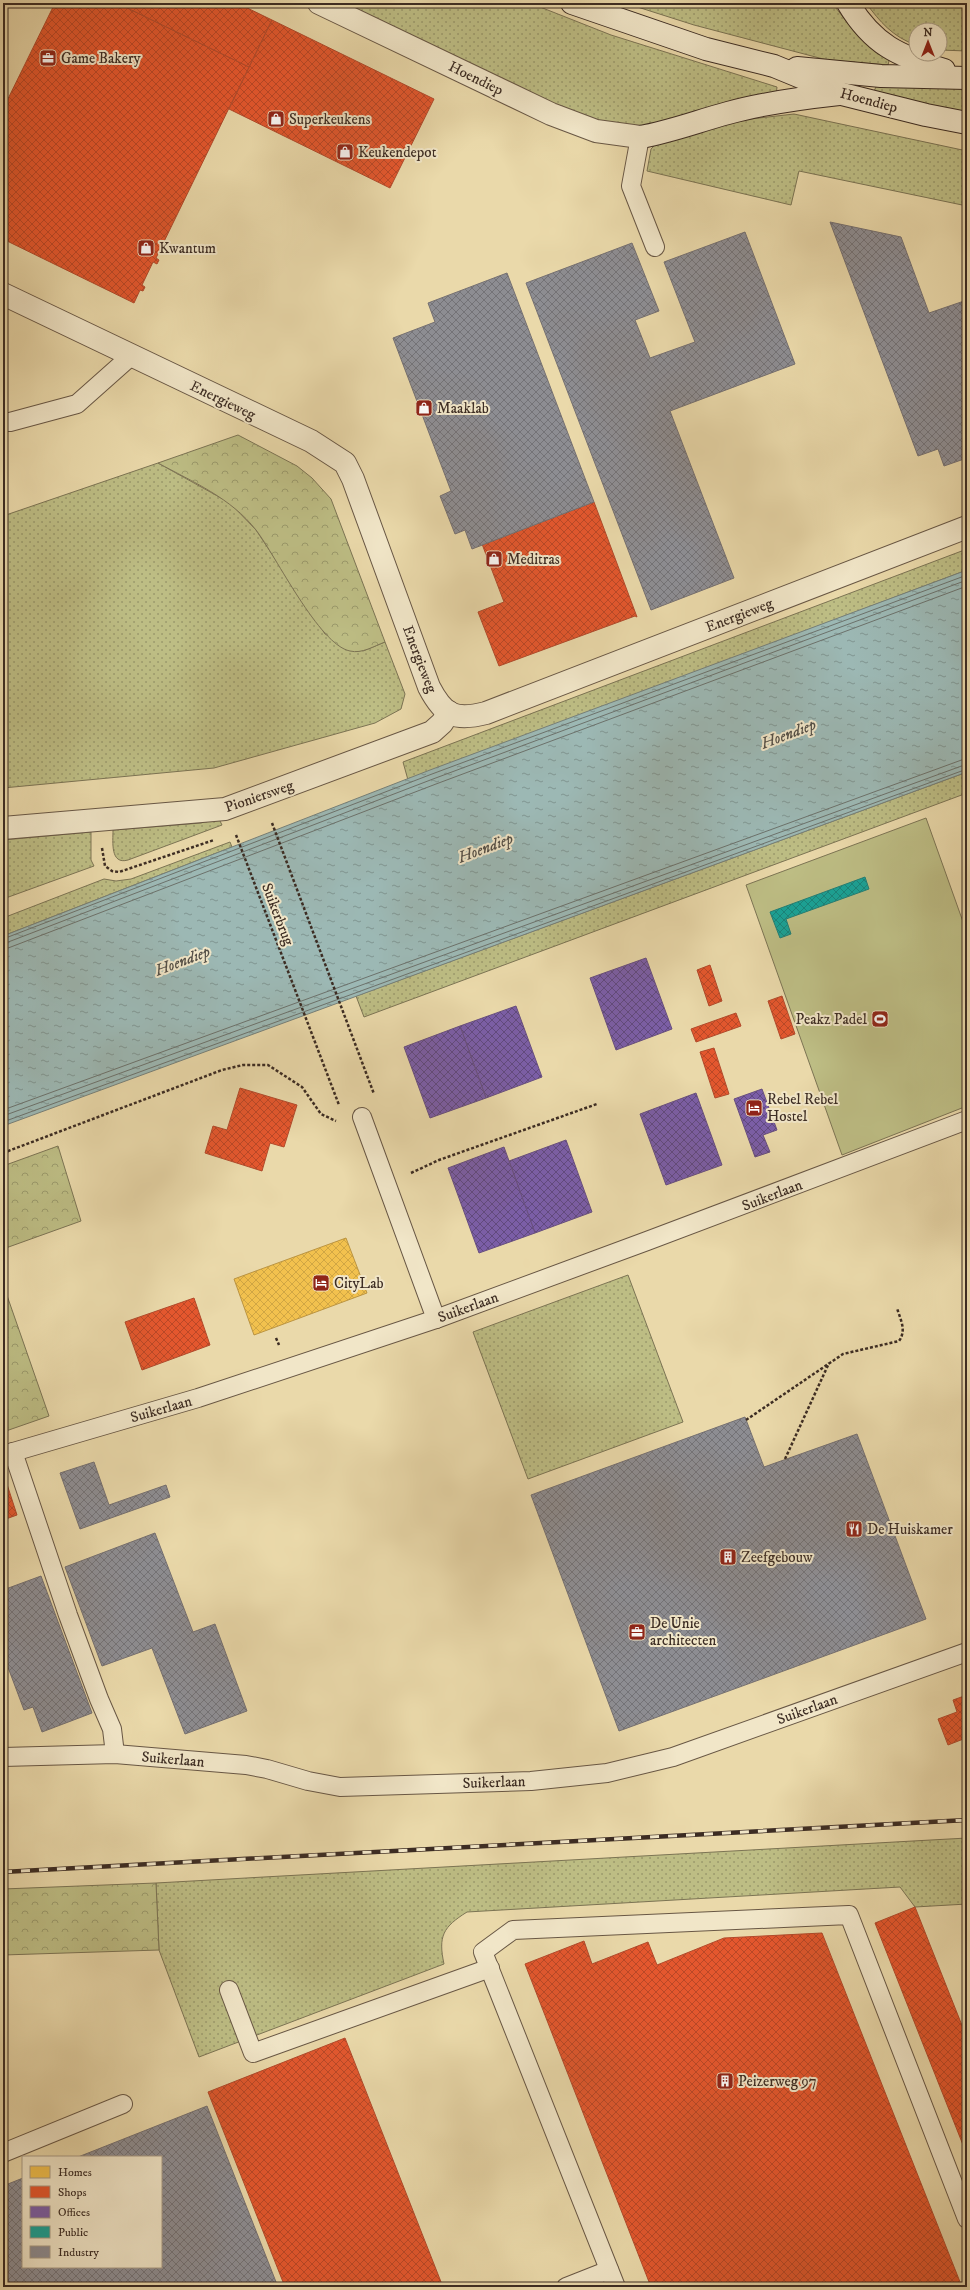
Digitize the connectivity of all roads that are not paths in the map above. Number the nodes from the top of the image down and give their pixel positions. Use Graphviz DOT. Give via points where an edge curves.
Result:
graph roads {
  1 [pos="318,3"];
  2 [pos="572,3"];
  3 [pos="848,3"];
  4 [pos="774,66"];
  5 [pos="967,77"];
  6 [pos="842,94"];
  7 [pos="967,123"];
  8 [pos="640,137"];
  9 [pos="655,247"];
  10 [pos="3,294"];
  11 [pos="131,356"];
  12 [pos="3,422"];
  13 [pos="967,527"];
  14 [pos="449,712"];
  15 [pos="3,828"];
  16 [pos="362,1117"];
  17 [pos="967,1120"];
  18 [pos="436,1318"];
  19 [pos="8,1454"];
  20 [pos="967,1652"];
  21 [pos="115,1754"];
  22 [pos="3,1757"];
  23 [pos="490,1968"];
  24 [pos="229,1990"];
  25 [pos="123,2104"];
  26 [pos="3,2153"];
  27 [pos="967,2219"];
  28 [pos="609,2270"];
  29 [pos="566,2287"];
  30 [pos="616,2287"];
  1 -- 8 [label="street, Hoendiep" via="551,114 596,131"];
  2 -- 4 [label="street, Hoendiep" via="706,49"];
  3 -- 5 [label="street" via="867,31 883,45 916,62"];
  4 -- 5 [label="street, Hoendiep" via="882,76"];
  4 -- 6 [label="street, Hoendiep"];
  6 -- 7 [label="street, Hoendiep" via="926,116"];
  6 -- 8 [label="street, Hoendiep" via="795,99 729,112"];
  8 -- 9 [label="lane" via="631,186"];
  10 -- 11 [label="street, Energieweg"];
  11 -- 12 [label="lane" via="77,404"];
  11 -- 14 [label="street, Energieweg" via="312,441 346,463 429,687 437,702"];
  13 -- 14 [label="street, Energieweg" via="486,713 467,718"];
  14 -- 15 [label="street, Pioniersweg" via="442,724 432,732 225,809"];
  16 -- 18 [label="lane"];
  17 -- 18 [label="lane, Suikerlaan"];
  18 -- 19 [label="lane, Suikerlaan" via="198,1398"];
  19 -- 21 [label="lane" via="112,1729"];
  20 -- 21 [label="lane, Suikerlaan" via="673,1757 607,1773 531,1781 340,1787 246,1765"];
  21 -- 22 [label="lane, Suikerlaan"];
  23 -- 24 [label="lane" via="253,2053"];
  23 -- 27 [label="lane" via="483,1952 513,1930 849,1915"];
  23 -- 28 [label="lane"];
  25 -- 26 [label="lane"];
  28 -- 29 [label="lane"];
  28 -- 30 [label="lane"];
}
